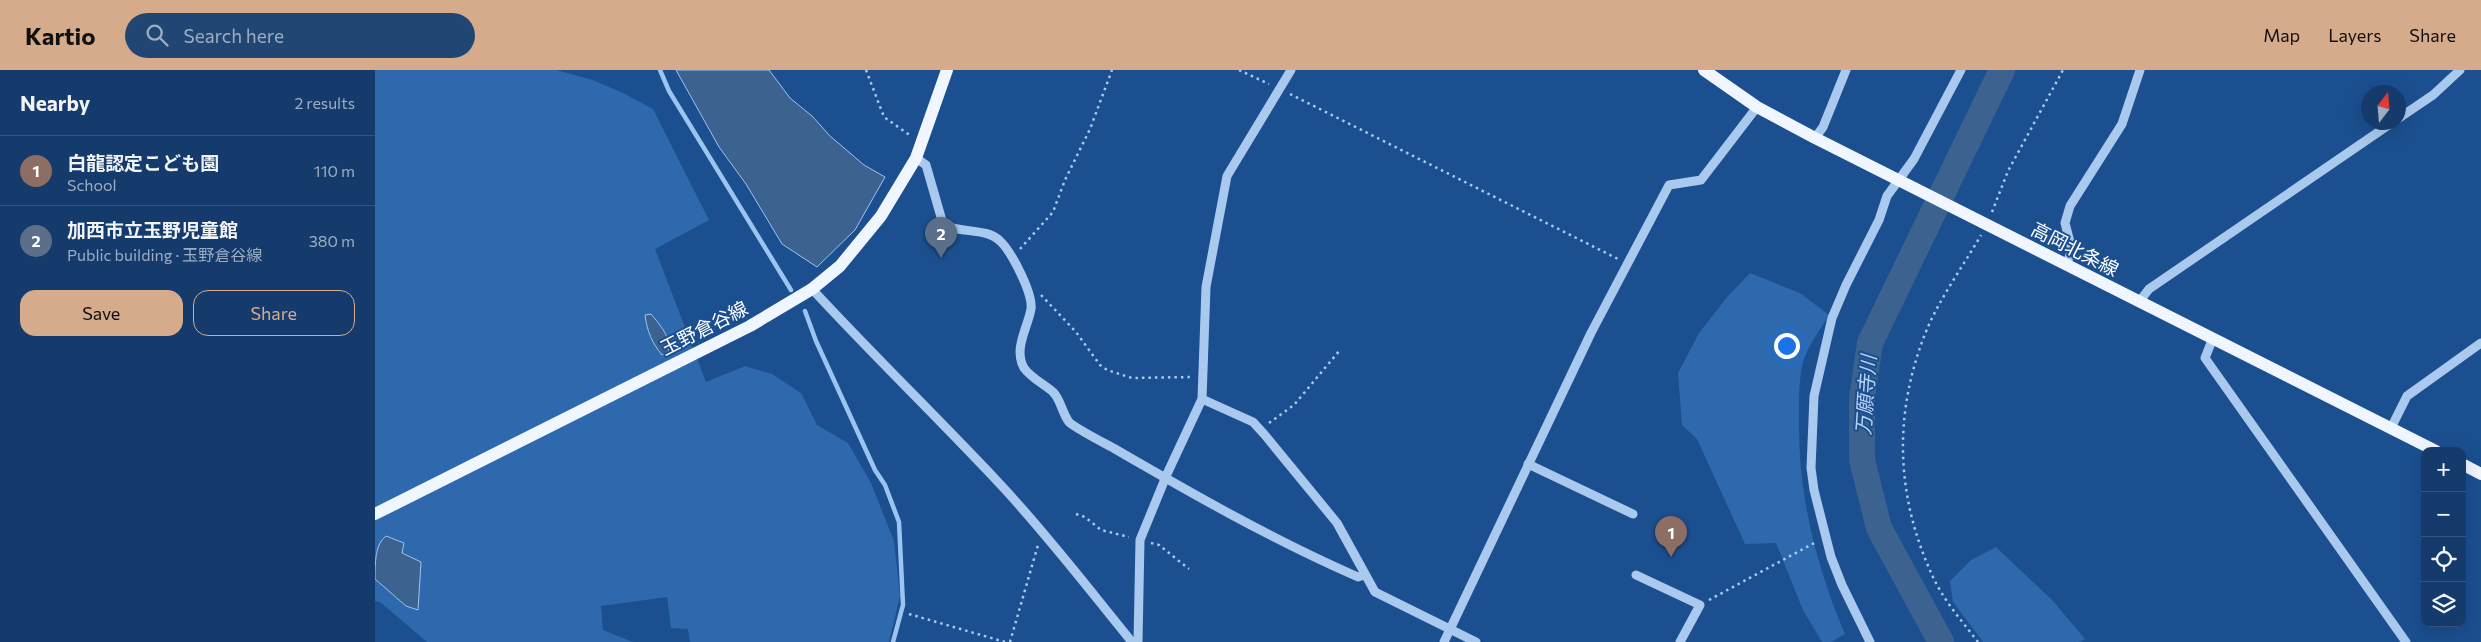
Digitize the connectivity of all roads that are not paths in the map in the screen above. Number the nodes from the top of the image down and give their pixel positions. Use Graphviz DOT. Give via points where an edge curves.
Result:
graph roads {
  1 [pos="947,70"];
  2 [pos="1291,70"];
  3 [pos="1704,70"];
  4 [pos="1846,70"];
  5 [pos="1961,70"];
  6 [pos="2140,70"];
  7 [pos="2460,70"];
  8 [pos="1757,107"];
  9 [pos="2406,113"];
  10 [pos="2381,130"];
  11 [pos="1815,138"];
  12 [pos="916,158"];
  13 [pos="1901,182"];
  14 [pos="2066,265"];
  15 [pos="812,289"];
  16 [pos="2139,302"];
  17 [pos="2213,338"];
  18 [pos="2481,343"];
  19 [pos="1202,398"];
  20 [pos="2391,428"];
  21 [pos="2428,447"];
  22 [pos="1528,464"];
  23 [pos="2466,466"];
  24 [pos="2481,474"];
  25 [pos="1165,478"];
  26 [pos="375,514"];
  27 [pos="1633,514"];
  28 [pos="1364,575"];
  29 [pos="1636,575"];
  30 [pos="1450,629"];
  31 [pos="1132,642"];
  32 [pos="1138,642"];
  33 [pos="1444,642"];
  34 [pos="1476,642"];
  35 [pos="1680,642"];
  36 [pos="1870,642"];
  37 [pos="2406,642"];
  1 -- 12 [label="main road, 玉野倉谷線"];
  2 -- 19 [label="street" via="1227,176 1206,287"];
  3 -- 8 [label="main road, 高岡北条線"];
  4 -- 11 [label="street" via="1823,127"];
  5 -- 13 [label="street"];
  6 -- 14 [label="street" via="2122,124 2070,206 2065,223 2072,250"];
  7 -- 9 [label="street" via="2433,95"];
  8 -- 11 [label="main road, 高岡北条線"];
  8 -- 22 [label="street" via="1701,180 1669,185 1591,333"];
  10 -- 16 [label="street" via="2149,289"];
  11 -- 13 [label="main road, 高岡北条線"];
  12 -- 15 [label="main road, 玉野倉谷線" via="881,216 840,266"];
  12 -- 25 [label="street" via="926,165 943,224 951,229 985,234 999,240 1025,282 1031,309 1023,329 1023,366 1053,393 1069,422"];
  13 -- 14 [label="main road, 高岡北条線"];
  13 -- 36 [label="street" via="1887,196 1879,220 1832,318 1814,396 1811,468 1814,490 1842,585"];
  14 -- 16 [label="main road, 高岡北条線"];
  15 -- 26 [label="main road, 玉野倉谷線" via="750,326"];
  15 -- 31 [label="street" via="998,482 1044,533"];
  16 -- 17 [label="main road, 高岡北条線"];
  17 -- 20 [label="main road, 高岡北条線"];
  17 -- 37 [label="street" via="2205,358"];
  18 -- 20 [label="street" via="2407,396"];
  19 -- 25 [label="street"];
  19 -- 28 [label="street" via="1253,422 1337,523"];
  20 -- 21 [label="main road, 高岡北条線"];
  22 -- 27 [label="street"];
  22 -- 30 [label="street"];
  23 -- 24 [label="main road"];
  25 -- 28 [label="street" via="1306,554 1358,577"];
  25 -- 32 [label="street" via="1140,540"];
  28 -- 30 [label="street" via="1375,592"];
  29 -- 35 [label="street" via="1700,605"];
  30 -- 33 [label="street"];
  30 -- 34 [label="street"];
}
